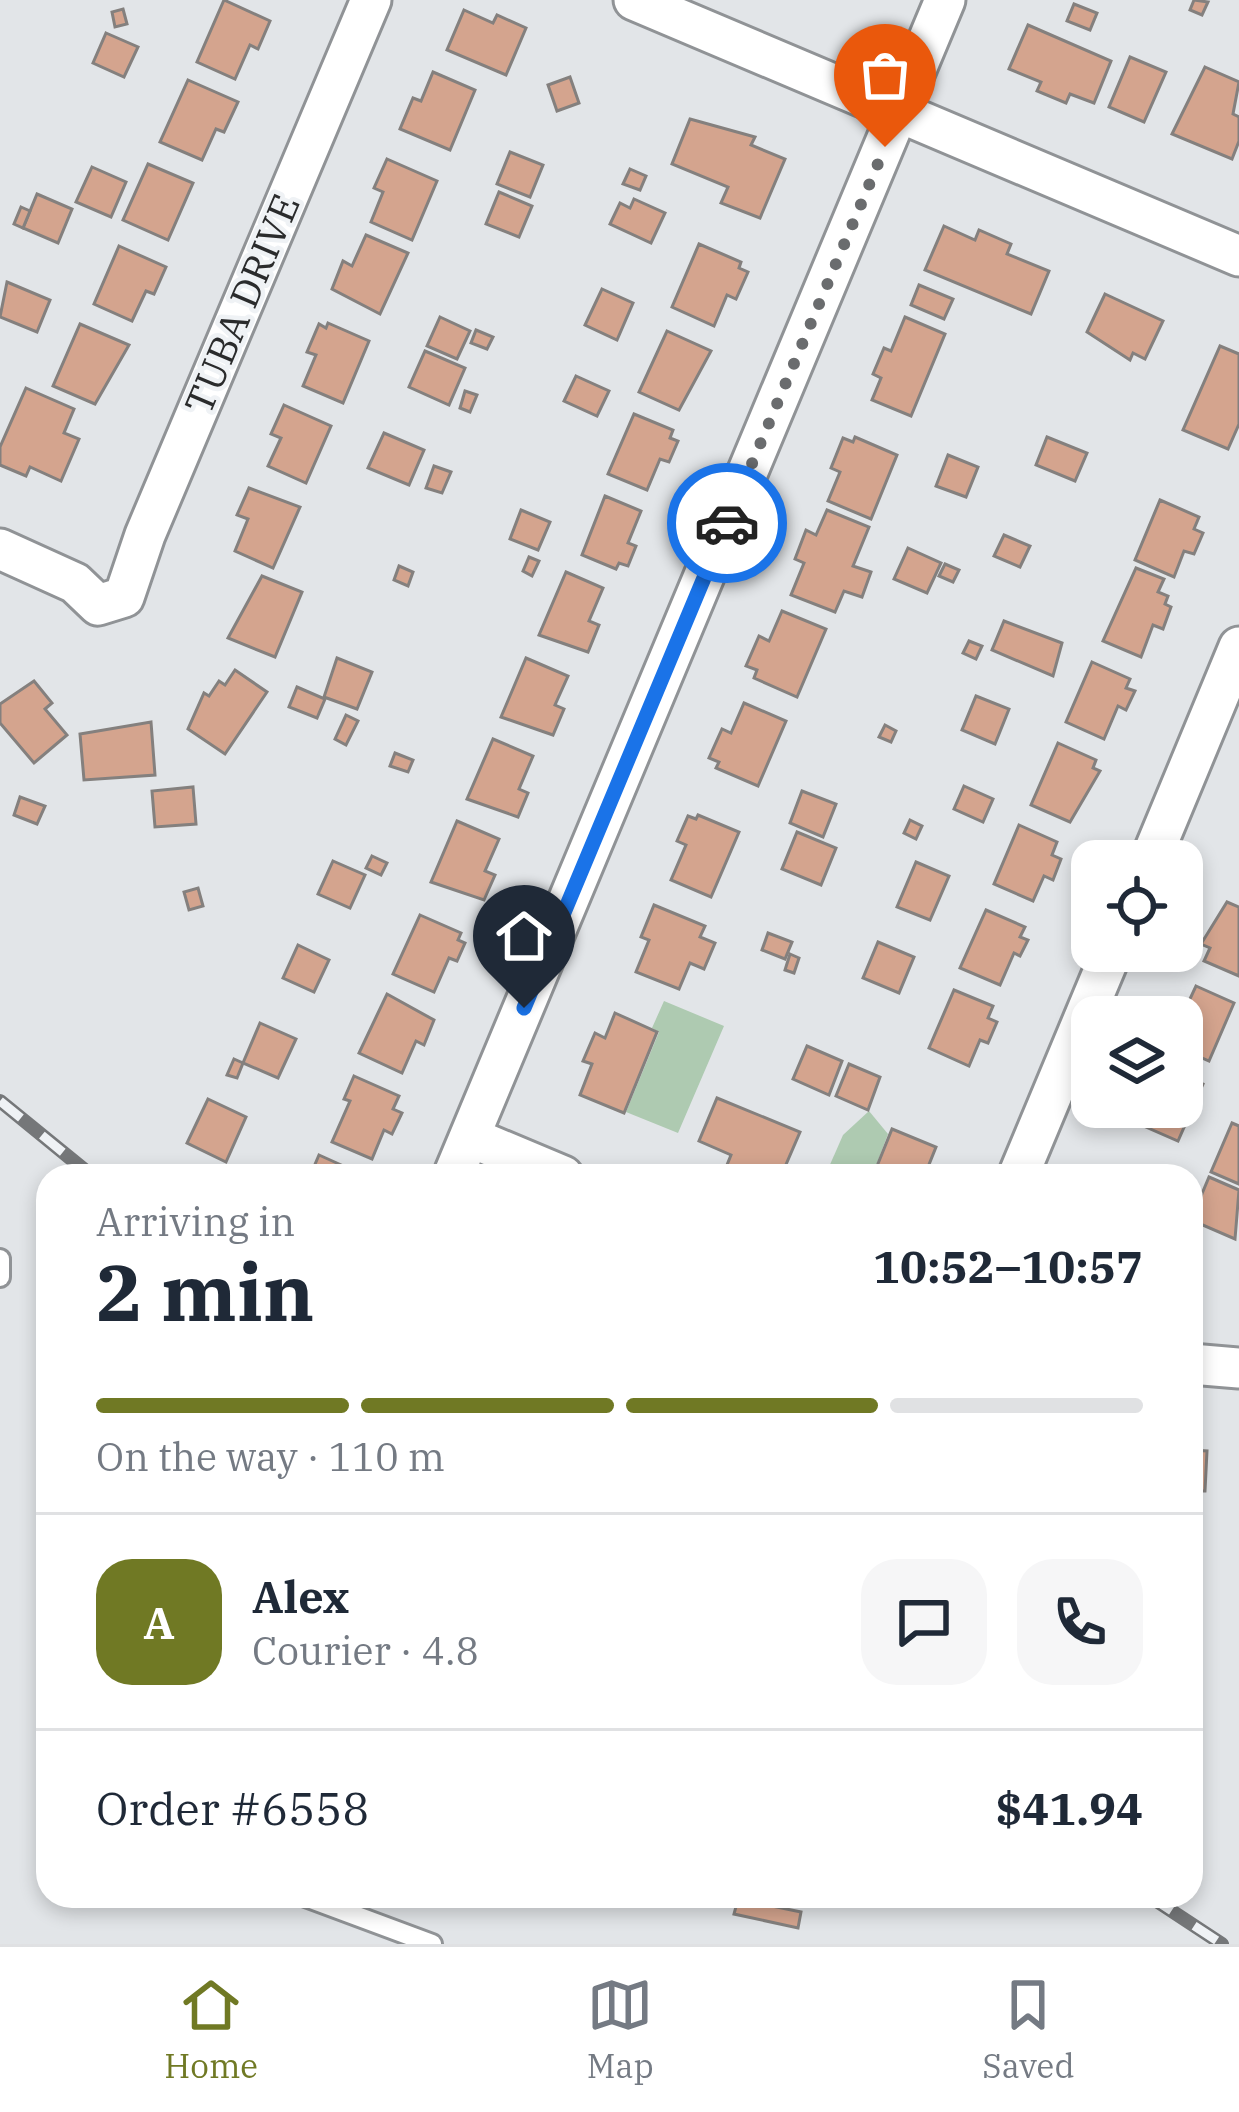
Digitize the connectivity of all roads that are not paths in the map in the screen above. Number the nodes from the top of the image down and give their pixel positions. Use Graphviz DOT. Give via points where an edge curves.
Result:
graph roads {
  1 [pos="371,0"];
  2 [pos="634,0"];
  3 [pos="944,0"];
  4 [pos="897,112"];
  5 [pos="1239,256"];
  6 [pos="0,549"];
  7 [pos="1239,647"];
  8 [pos="1159,840"];
  9 [pos="1103,972"];
  10 [pos="470,1137"];
  11 [pos="458,1164"];
  12 [pos="534,1164"];
  13 [pos="1023,1164"];
  14 [pos="0,1259"];
  15 [pos="0,1277"];
  16 [pos="1203,1365"];
  17 [pos="1239,1368"];
  18 [pos="336,1908"];
  19 [pos="433,1944"];
  1 -- 6 [label="street, TUBA DRIVE" via="124,597 98,605 75,583"];
  2 -- 4 [label="street"];
  3 -- 4 [label="street"];
  4 -- 5 [label="street"];
  4 -- 10 [label="street"];
  7 -- 8 [label="street"];
  9 -- 13 [label="street"];
  10 -- 11 [label="street"];
  10 -- 12 [label="street"];
  14 -- 15 [label="lane"];
  16 -- 17 [label="street"];
  18 -- 19 [label="lane"];
}
